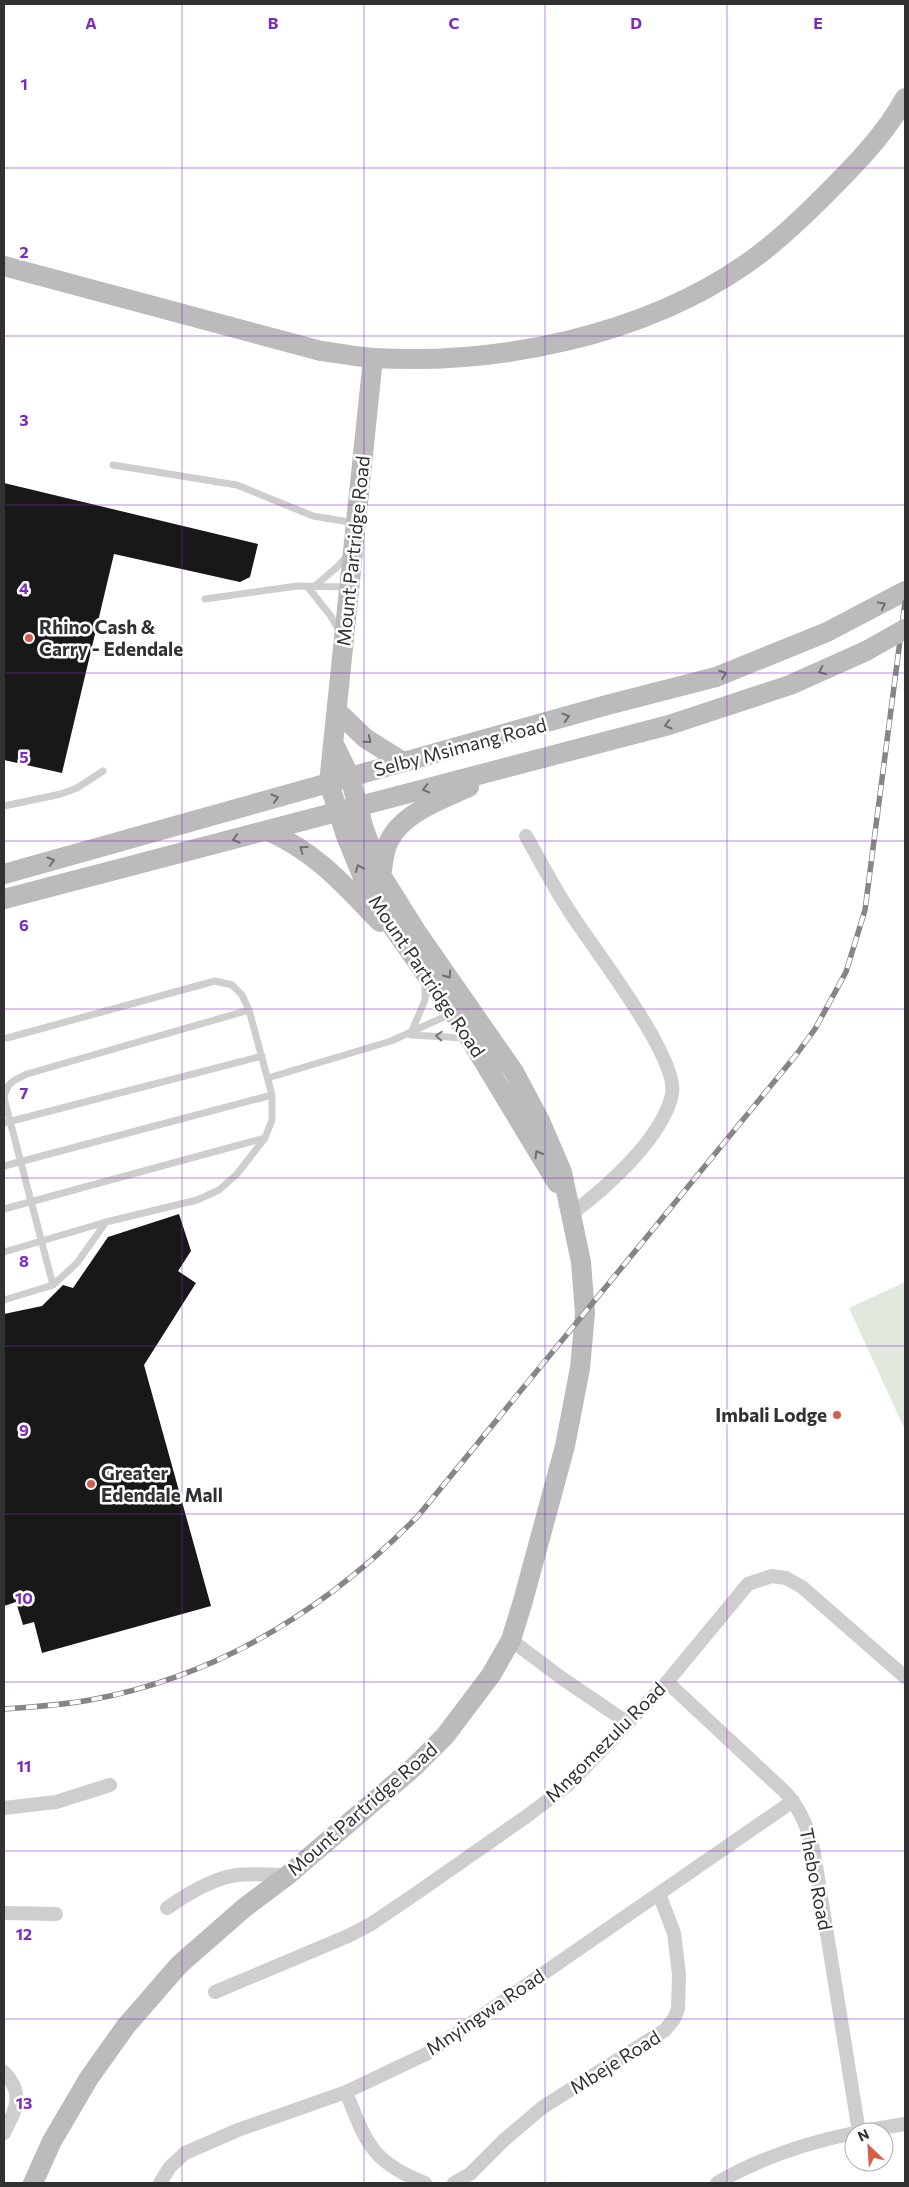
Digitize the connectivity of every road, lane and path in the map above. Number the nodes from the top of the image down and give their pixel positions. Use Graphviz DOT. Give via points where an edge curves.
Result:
graph roads {
  1 [pos="905,98"];
  2 [pos="4,266"];
  3 [pos="373,358"];
  4 [pos="112,465"];
  5 [pos="356,523"];
  6 [pos="353,548"];
  7 [pos="311,586"];
  8 [pos="349,587"];
  9 [pos="905,592"];
  10 [pos="205,599"];
  11 [pos="905,629"];
  12 [pos="344,639"];
  13 [pos="337,711"];
  14 [pos="334,744"];
  15 [pos="403,762"];
  16 [pos="507,769"];
  17 [pos="103,771"];
  18 [pos="350,777"];
  19 [pos="329,782"];
  20 [pos="4,806"];
  21 [pos="358,806"];
  22 [pos="337,811"];
  23 [pos="268,831"];
  24 [pos="526,836"];
  25 [pos="4,874"];
  26 [pos="382,875"];
  27 [pos="4,899"];
  28 [pos="418,964"];
  29 [pos="460,1008"];
  30 [pos="249,1010"];
  31 [pos="409,1034"];
  32 [pos="7,1038"];
  33 [pos="470,1038"];
  34 [pos="262,1056"];
  35 [pos="268,1078"];
  36 [pos="5,1088"];
  37 [pos="272,1095"];
  38 [pos="7,1122"];
  39 [pos="265,1138"];
  40 [pos="21,1162"];
  41 [pos="4,1166"];
  42 [pos="565,1195"];
  43 [pos="32,1202"];
  44 [pos="4,1209"];
  45 [pos="571,1214"];
  46 [pos="106,1222"];
  47 [pos="43,1242"];
  48 [pos="4,1252"];
  49 [pos="53,1284"];
  50 [pos="4,1300"];
  51 [pos="511,1640"];
  52 [pos="905,1678"];
  53 [pos="667,1682"];
  54 [pos="628,1723"];
  55 [pos="110,1785"];
  56 [pos="793,1801"];
  57 [pos="4,1808"];
  58 [pos="288,1875"];
  59 [pos="658,1894"];
  60 [pos="167,1908"];
  61 [pos="4,1913"];
  62 [pos="56,1914"];
  63 [pos="215,1992"];
  64 [pos="4,2072"];
  65 [pos="346,2092"];
  66 [pos="854,2122"];
  67 [pos="4,2133"];
  68 [pos="844,2135"];
  69 [pos="35,2183"];
  70 [pos="160,2183"];
  71 [pos="424,2183"];
  72 [pos="454,2183"];
  73 [pos="717,2183"];
  1 -- 3 [label="street" via="875,142 786,232 746,264 696,293 610,329 536,348 423,358"];
  2 -- 3 [label="street" via="321,351"];
  3 -- 5 [label="street, Mount Partridge Road"];
  4 -- 5 [label="lane" via="237,485 313,516"];
  5 -- 6 [label="street, Mount Partridge Road"];
  6 -- 7 [label="lane" via="336,568"];
  6 -- 8 [label="street, Mount Partridge Road"];
  7 -- 8 [label="lane"];
  7 -- 10 [label="lane"];
  7 -- 12 [label="lane"];
  8 -- 12 [label="street, Mount Partridge Road"];
  15 -- 9 [label="street, Selby Msimang Road, one-way" via="716,677 858,617"];
  11 -- 16 [label="street, Selby Msimang Road, one-way, bridge" via="866,651 790,685 669,725"];
  12 -- 13 [label="street, Mount Partridge Road"];
  13 -- 14 [label="street, Mount Partridge Road"];
  13 -- 15 [label="street, one-way" via="366,738"];
  14 -- 18 [label="street, Mount Partridge Road"];
  14 -- 19 [label="street, Mount Partridge Road"];
  15 -- 18 [label="street, Selby Msimang Road"];
  16 -- 21 [label="street, Selby Msimang Road, one-way"];
  16 -- 26 [label="street" via="423,808 407,820 390,838"];
  17 -- 20 [label="lane" via="61,794"];
  18 -- 19 [label="street, Selby Msimang Road"];
  18 -- 21 [label="street, Mount Partridge Road"];
  19 -- 22 [label="street, Mount Partridge Road"];
  25 -- 19 [label="street, Selby Msimang Road, one-way"];
  21 -- 22 [label="street, Selby Msimang Road"];
  21 -- 26 [label="street, Mount Partridge Road"];
  22 -- 23 [label="street, Selby Msimang Road"];
  28 -- 22 [label="street, Mount Partridge Road, one-way" via="364,880"];
  23 -- 27 [label="street, Selby Msimang Road, one-way"];
  28 -- 23 [label="street, one-way" via="325,867 292,842"];
  24 -- 45 [label="street" via="575,920 658,1045 665,1058 672,1092 661,1122 645,1144 602,1191"];
  26 -- 29 [label="street, Mount Partridge Road, one-way"];
  28 -- 29 [label="street, Mount Partridge Road"];
  28 -- 31 [label="lane" via="425,1000"];
  29 -- 31 [label="lane"];
  29 -- 33 [label="street, Mount Partridge Road"];
  29 -- 42 [label="street, Mount Partridge Road" via="514,1072 562,1172"];
  30 -- 32 [label="lane" via="242,995 232,985 216,980"];
  30 -- 34 [label="lane"];
  30 -- 36 [label="lane" via="27,1074"];
  33 -- 31 [label="lane, one-way"];
  31 -- 35 [label="lane" via="357,1053"];
  42 -- 33 [label="street, Mount Partridge Road, one-way"];
  34 -- 35 [label="lane"];
  34 -- 38 [label="lane"];
  35 -- 37 [label="lane"];
  36 -- 38 [label="lane"];
  37 -- 39 [label="lane" via="272,1120"];
  37 -- 40 [label="lane"];
  38 -- 40 [label="lane"];
  39 -- 43 [label="lane"];
  39 -- 46 [label="lane" via="237,1174 219,1190 197,1200"];
  40 -- 41 [label="lane"];
  40 -- 43 [label="lane"];
  42 -- 45 [label="street, Mount Partridge Road"];
  43 -- 44 [label="lane"];
  43 -- 47 [label="lane"];
  45 -- 51 [label="street, Mount Partridge Road" via="584,1289 580,1368 565,1446"];
  46 -- 47 [label="lane"];
  46 -- 49 [label="lane" via="77,1263"];
  47 -- 48 [label="lane"];
  47 -- 49 [label="lane"];
  49 -- 50 [label="lane"];
  51 -- 54 [label="street"];
  51 -- 58 [label="street, Mount Partridge Road" via="491,1675 445,1736 414,1767"];
  52 -- 53 [label="street, Mngomezulu Road" via="802,1587 786,1578 772,1576 748,1584"];
  53 -- 54 [label="street, Mngomezulu Road"];
  53 -- 56 [label="street, Thebo Road"];
  54 -- 63 [label="street, Mngomezulu Road" via="568,1785 371,1924"];
  55 -- 57 [label="street" via="56,1802"];
  56 -- 59 [label="street, Mnyingwa Road"];
  56 -- 66 [label="street, Thebo Road" via="808,1830 814,1853"];
  58 -- 60 [label="street" via="223,1879"];
  58 -- 69 [label="street, Mount Partridge Road" via="244,1908 179,1965 126,2026 89,2078 52,2142"];
  59 -- 65 [label="street, Mnyingwa Road" via="428,2053"];
  59 -- 72 [label="street, Mbeje Road" via="674,1933 680,1996 674,2019 665,2030 543,2107 470,2174"];
  61 -- 62 [label="street"];
  64 -- 67 [label="street" via="15,2087 17,2099 16,2109"];
  65 -- 70 [label="street, Mnyingwa Road" via="185,2152"];
  65 -- 71 [label="street" via="369,2147 400,2173"];
  68 -- 73 [label="street" via="768,2157"];
}
